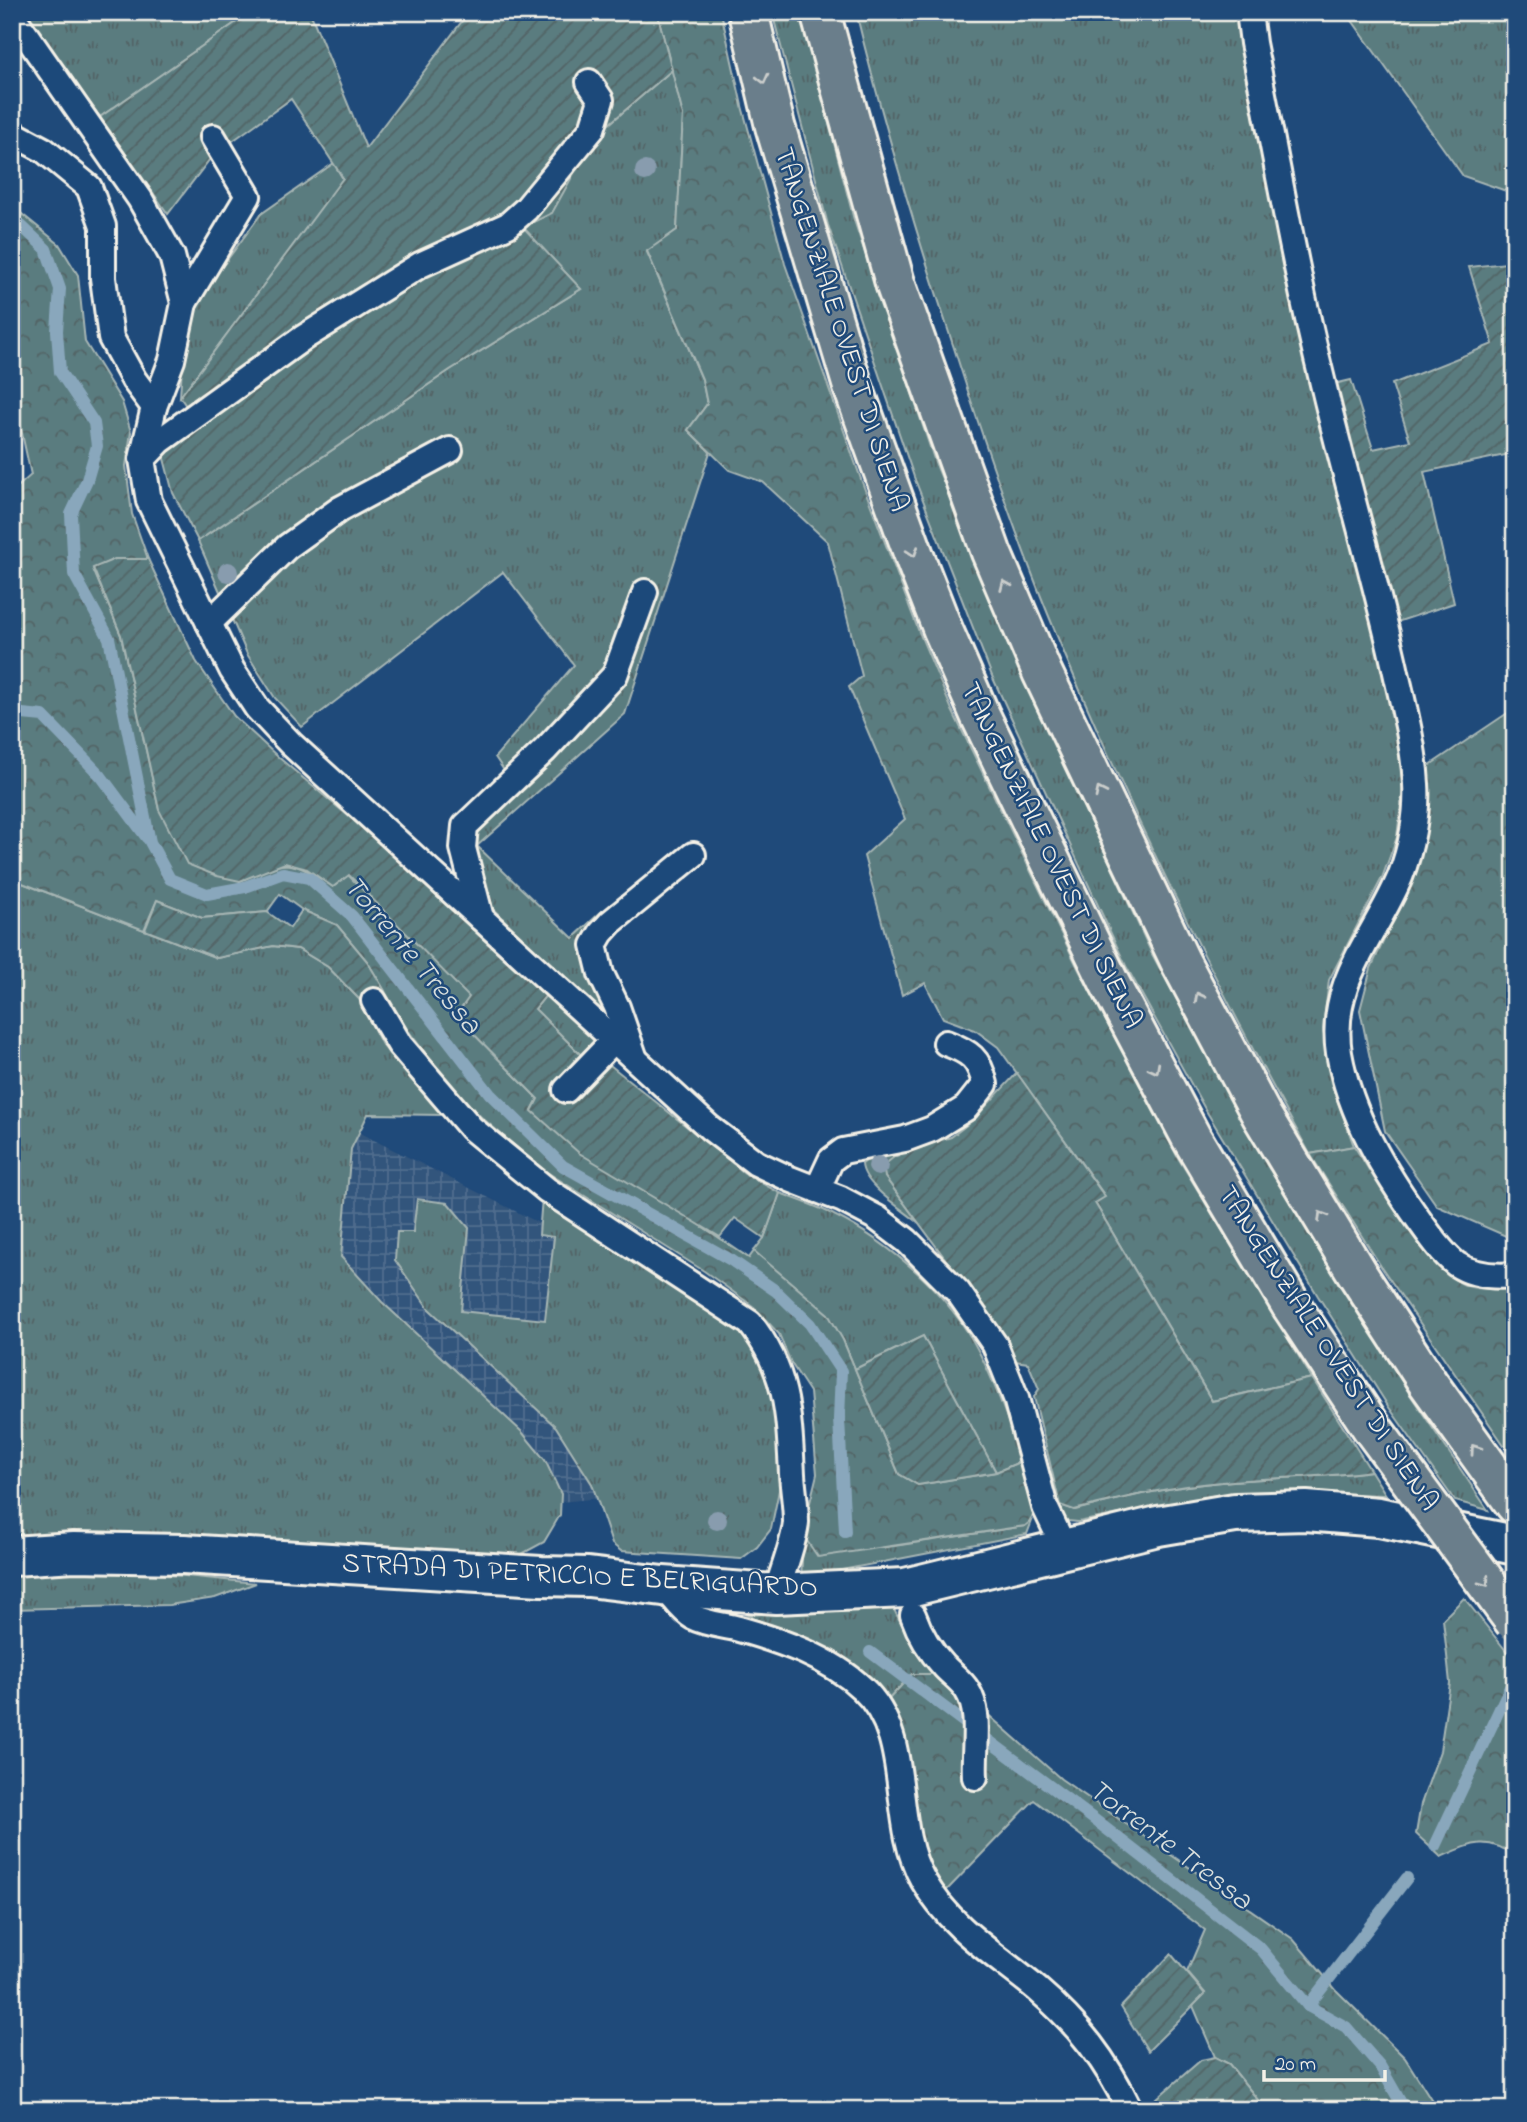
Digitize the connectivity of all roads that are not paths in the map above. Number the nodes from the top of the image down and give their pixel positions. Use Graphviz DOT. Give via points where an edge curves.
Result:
graph roads {
  1 [pos="748,12"];
  2 [pos="820,12"];
  3 [pos="1249,12"];
  4 [pos="12,15"];
  5 [pos="589,82"];
  6 [pos="12,134"];
  7 [pos="214,137"];
  8 [pos="184,303"];
  9 [pos="154,407"];
  10 [pos="450,450"];
  11 [pos="142,459"];
  12 [pos="645,592"];
  13 [pos="209,624"];
  14 [pos="693,855"];
  15 [pos="481,918"];
  16 [pos="374,1001"];
  17 [pos="614,1040"];
  18 [pos="946,1043"];
  19 [pos="635,1060"];
  20 [pos="566,1090"];
  21 [pos="817,1189"];
  22 [pos="1515,1275"];
  23 [pos="1515,1504"];
  24 [pos="1509,1544"];
  25 [pos="1065,1549"];
  26 [pos="12,1556"];
  27 [pos="663,1586"];
  28 [pos="776,1594"];
  29 [pos="914,1615"];
  30 [pos="1515,1622"];
  31 [pos="974,1767"];
  32 [pos="1130,2110"];
  1 -- 30 [label="highway, TANGENZIALE OVEST DI SIENA, one-way, bridge" via="775,126 853,387 979,715 1109,982 1191,1137 1291,1306 1372,1428"];
  23 -- 2 [label="highway, one-way" via="1428,1383 1262,1116 1181,963 1042,672 954,453 895,284"];
  3 -- 22 [label="lane" via="1323,386 1387,630 1416,786 1412,833 1400,877 1343,990 1339,1052 1367,1136 1437,1245 1456,1263 1476,1273"];
  4 -- 8 [label="lane" via="140,199 172,256"];
  5 -- 11 [label="lane" via="601,100 592,129 508,225 419,265 303,338 160,441"];
  6 -- 9 [label="lane" via="44,150 89,187 103,226 103,278 111,338"];
  7 -- 8 [label="lane" via="248,196"];
  8 -- 9 [label="lane" via="172,360"];
  9 -- 11 [label="lane"];
  10 -- 13 [label="lane" via="340,509 287,547"];
  11 -- 13 [label="lane" via="149,501"];
  12 -- 15 [label="lane" via="615,675 465,826 463,848"];
  13 -- 15 [label="lane" via="257,708"];
  14 -- 19 [label="lane" via="611,922 594,945"];
  15 -- 17 [label="lane"];
  16 -- 28 [label="lane" via="400,1045 471,1128 547,1189 750,1323 766,1343 786,1398 796,1524"];
  17 -- 19 [label="lane"];
  17 -- 20 [label="lane"];
  18 -- 21 [label="lane" via="981,1066 985,1084 966,1108 905,1139 843,1151 831,1160"];
  19 -- 21 [label="lane" via="756,1163"];
  21 -- 25 [label="lane" via="877,1218 906,1241 958,1292 995,1345 1016,1398 1045,1507"];
  24 -- 25 [label="street, STRADA DI PETRICCIO E BELRIGUARDO" via="1379,1517 1306,1511 1235,1513"];
  25 -- 28 [label="street, STRADA DI PETRICCIO E BELRIGUARDO" via="905,1588"];
  26 -- 27 [label="street, STRADA DI PETRICCIO E BELRIGUARDO" via="184,1554 588,1577"];
  27 -- 28 [label="street, STRADA DI PETRICCIO E BELRIGUARDO"];
  27 -- 32 [label="lane" via="692,1616 780,1641 836,1668 862,1688 882,1712 892,1740 906,1837 925,1883 946,1914 1073,2023 1102,2058"];
  29 -- 31 [label="lane" via="921,1636 968,1690 974,1707"];
}
